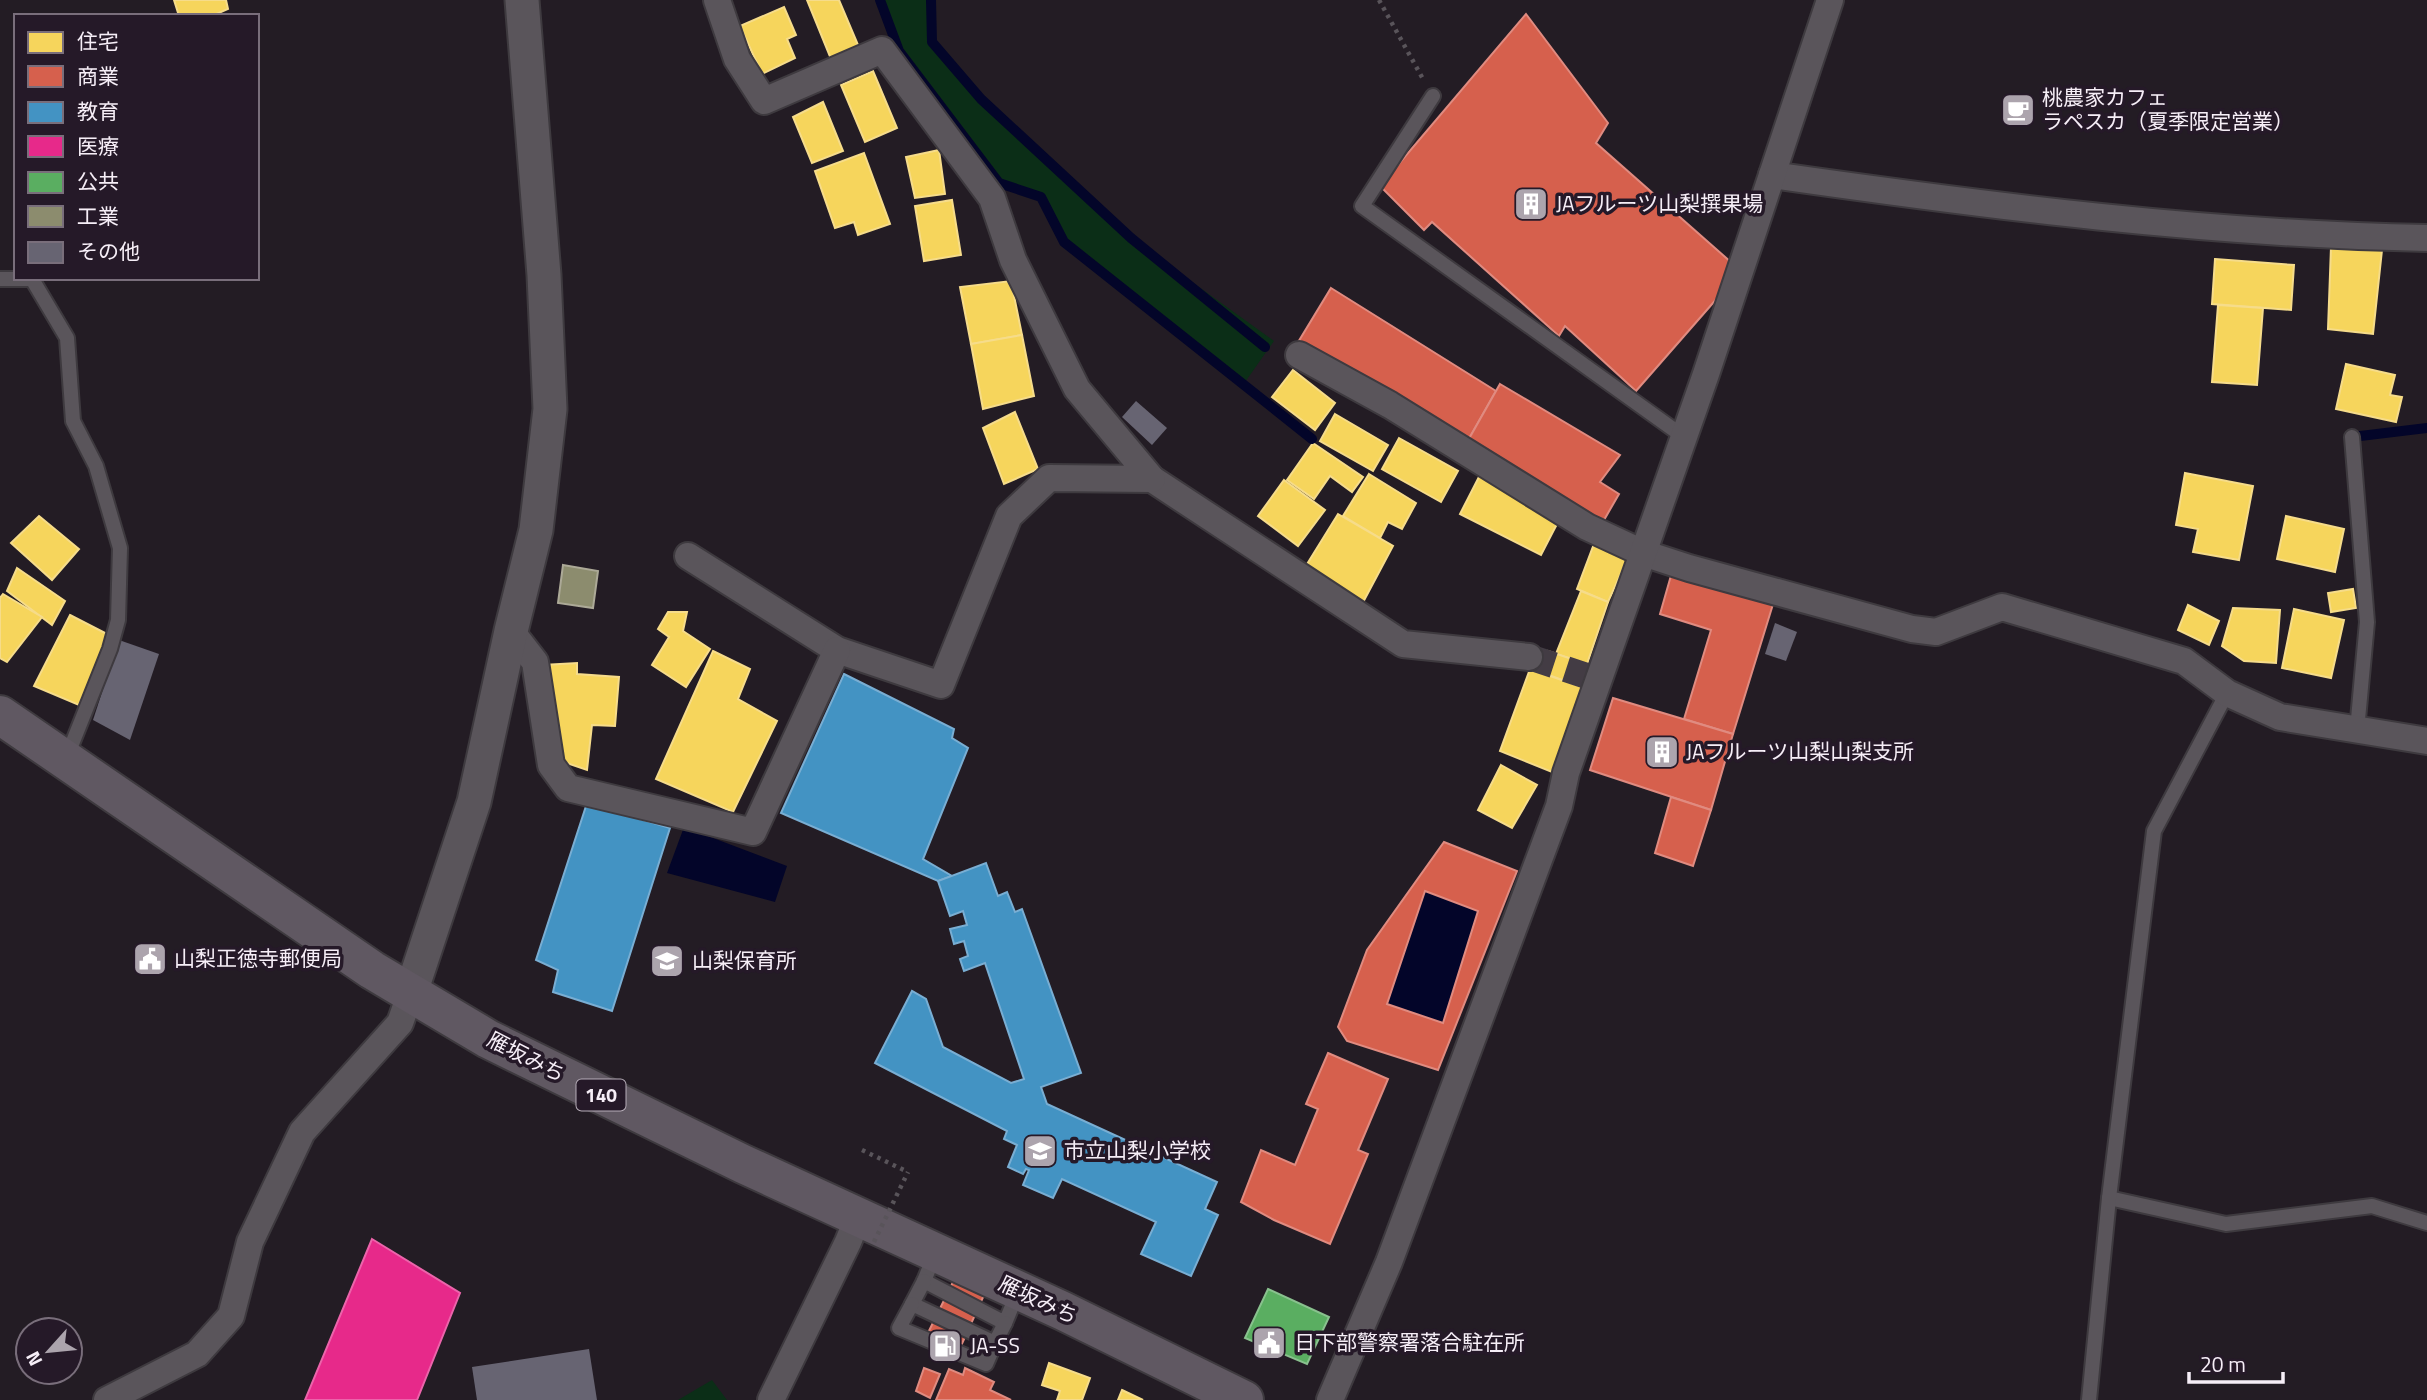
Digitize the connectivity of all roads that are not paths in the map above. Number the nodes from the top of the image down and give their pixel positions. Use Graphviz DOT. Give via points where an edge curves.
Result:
graph roads {
  1 [pos="522,0"];
  2 [pos="717,0"];
  3 [pos="1830,0"];
  4 [pos="1433,96"];
  5 [pos="1772,175"];
  6 [pos="2427,238"];
  7 [pos="33,280"];
  8 [pos="1299,355"];
  9 [pos="1684,437"];
  10 [pos="2352,437"];
  11 [pos="1152,479"];
  12 [pos="1643,553"];
  13 [pos="688,556"];
  14 [pos="510,631"];
  15 [pos="837,650"];
  16 [pos="1529,657"];
  17 [pos="2227,693"];
  18 [pos="0,715"];
  19 [pos="2357,730"];
  20 [pos="2427,741"];
  21 [pos="66,759"];
  22 [pos="411,992"];
  23 [pos="2109,1198"];
  24 [pos="2427,1223"];
  25 [pos="866,1229"];
  26 [pos="930,1267"];
  27 [pos="912,1304"];
  28 [pos="1012,1307"];
  29 [pos="995,1343"];
  30 [pos="107,1400"];
  31 [pos="771,1400"];
  32 [pos="1244,1400"];
  33 [pos="1330,1400"];
  34 [pos="2089,1400"];
  1 -- 14 [label="street" via="550,409 536,530"];
  2 -- 11 [label="street" via="737,59 764,101 882,50 992,198 1013,260 1077,389"];
  3 -- 5 [label="street"];
  4 -- 9 [label="lane" via="1362,206"];
  5 -- 6 [label="street" via="2147,223"];
  5 -- 9 [label="street"];
  7 -- 21 [label="lane" via="67,338 73,421 96,466 120,548 116,630"];
  8 -- 12 [label="street" via="1390,405 1587,527"];
  9 -- 12 [label="street"];
  10 -- 19 [label="lane" via="2367,622"];
  11 -- 15 [label="street" via="1049,478 1009,516 941,685"];
  11 -- 16 [label="street" via="1403,644"];
  12 -- 17 [label="street" via="1912,629 1936,632 2002,607 2183,661"];
  12 -- 33 [label="street" via="1559,806 1389,1262"];
  13 -- 15 [label="street"];
  14 -- 15 [label="street" via="535,662 551,765 568,788 753,832"];
  14 -- 22 [label="street" via="474,802"];
  17 -- 19 [label="street" via="2280,717"];
  17 -- 23 [label="lane" via="2154,831"];
  18 -- 21 [label="highway, 雁坂みち / 140"];
  19 -- 20 [label="street"];
  21 -- 22 [label="highway, 雁坂みち / 140" via="372,970"];
  22 -- 25 [label="highway, 雁坂みち / 140" via="513,1052"];
  22 -- 30 [label="street" via="400,1023 302,1132 250,1242 231,1316 197,1354"];
  23 -- 24 [label="lane" via="2226,1224 2372,1206"];
  23 -- 34 [label="lane"];
  25 -- 26 [label="highway, 雁坂みち / 140"];
  25 -- 31 [label="street" via="848,1242"];
  26 -- 27 [label="lane"];
  26 -- 28 [label="highway, 雁坂みち / 140"];
  27 -- 29 [label="lane"];
  27 -- 29 [label="lane" via="898,1328 986,1364"];
  28 -- 29 [label="lane"];
  28 -- 32 [label="highway, 雁坂みち / 140"];
}
